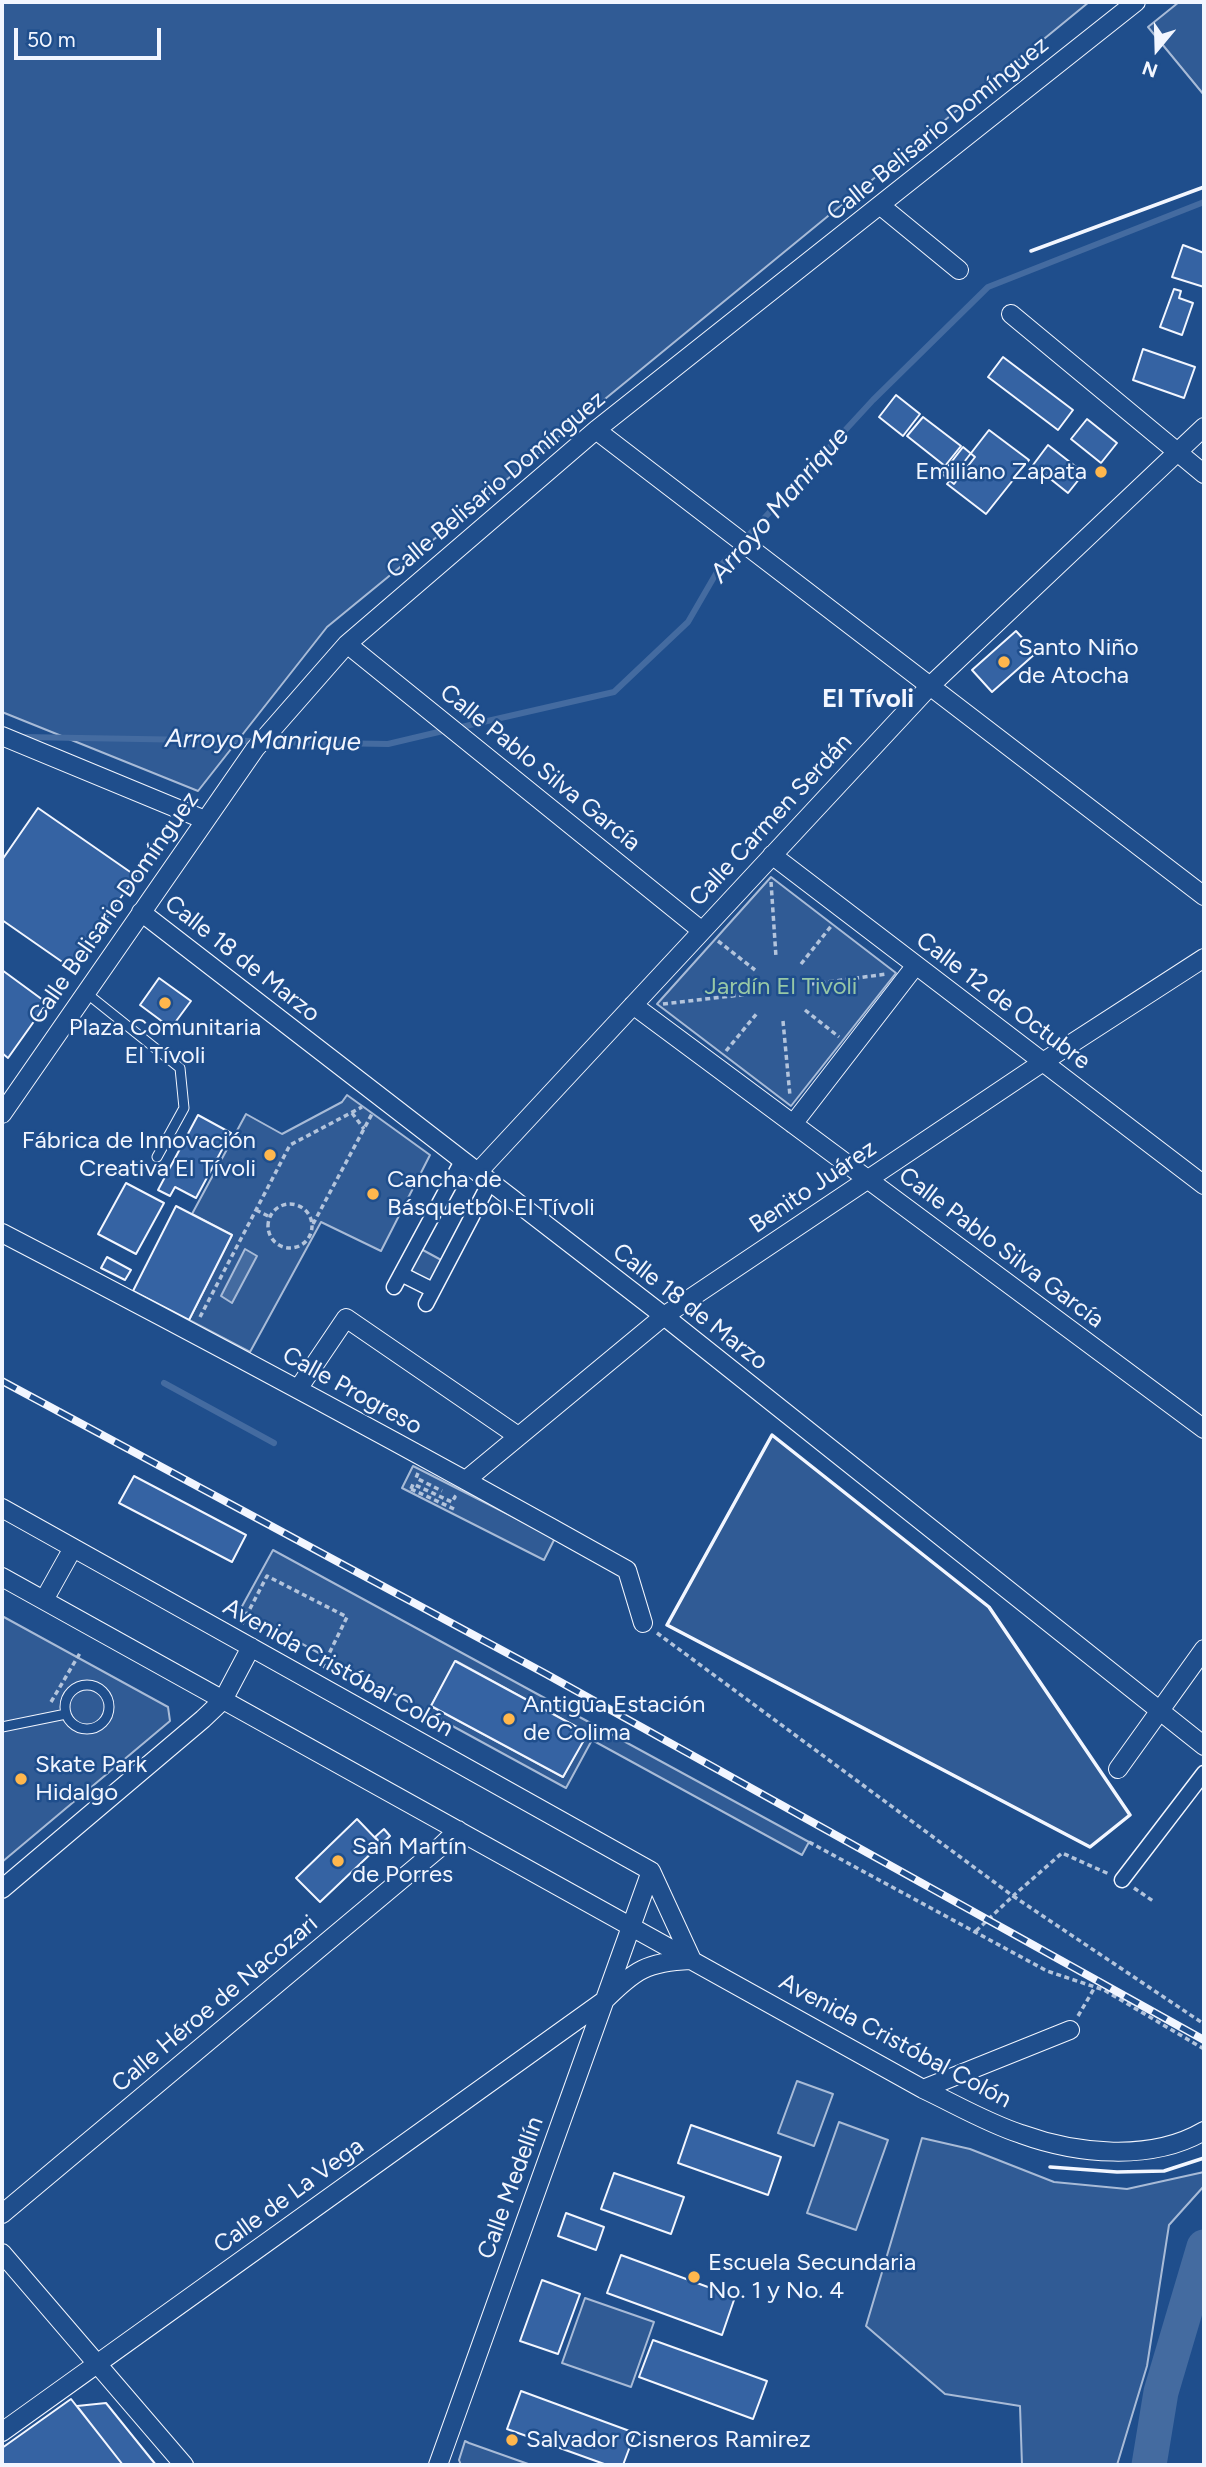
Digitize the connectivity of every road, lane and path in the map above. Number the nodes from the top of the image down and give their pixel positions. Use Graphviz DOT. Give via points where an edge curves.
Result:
graph roads {
  1 [pos="1136,2"];
  2 [pos="881,206"];
  3 [pos="959,270"];
  4 [pos="1011,314"];
  5 [pos="1204,427"];
  6 [pos="596,430"];
  7 [pos="1176,451"];
  8 [pos="1204,474"];
  9 [pos="347,644"];
  10 [pos="930,686"];
  11 [pos="2,736"];
  12 [pos="205,820"];
  13 [pos="772,855"];
  14 [pos="771,877"];
  15 [pos="1204,896"];
  16 [pos="141,912"];
  17 [pos="833,924"];
  18 [pos="709,935"];
  19 [pos="776,957"];
  20 [pos="1204,958"];
  21 [pos="801,964"];
  22 [pos="916,965"];
  23 [pos="755,970"];
  24 [pos="896,973"];
  25 [pos="812,984"];
  26 [pos="85,992"];
  27 [pos="749,994"];
  28 [pos="657,1004"];
  29 [pos="633,1005"];
  30 [pos="805,1010"];
  31 [pos="758,1012"];
  32 [pos="783,1021"];
  33 [pos="843,1040"];
  34 [pos="723,1054"];
  35 [pos="1043,1062"];
  36 [pos="791,1105"];
  37 [pos="2,1114"];
  38 [pos="793,1124"];
  39 [pos="157,1157"];
  40 [pos="462,1161"];
  41 [pos="484,1177"];
  42 [pos="868,1180"];
  43 [pos="1204,1185"];
  44 [pos="256,1210"];
  45 [pos="270,1217"];
  46 [pos="313,1224"];
  47 [pos="2,1233"];
  48 [pos="433,1290"];
  49 [pos="426,1304"];
  50 [pos="664,1316"];
  51 [pos="193,1331"];
  52 [pos="298,1389"];
  53 [pos="1204,1429"];
  54 [pos="518,1436"];
  55 [pos="425,1459"];
  56 [pos="466,1479"];
  57 [pos="2,1508"];
  58 [pos="454,1509"];
  59 [pos="73,1548"];
  60 [pos="2,1577"];
  61 [pos="44,1600"];
  62 [pos="643,1623"];
  63 [pos="235,1638"];
  64 [pos="251,1647"];
  65 [pos="1204,1649"];
  66 [pos="80,1653"];
  67 [pos="315,1683"];
  68 [pos="223,1700"];
  69 [pos="47,1707"];
  70 [pos="1159,1711"];
  71 [pos="66,1714"];
  72 [pos="2,1727"];
  73 [pos="1204,1746"];
  74 [pos="1118,1769"];
  75 [pos="1204,1773"];
  76 [pos="458,1830"];
  77 [pos="809,1842"];
  78 [pos="651,1871"];
  79 [pos="1122,1880"];
  80 [pos="2,1889"];
  81 [pos="1013,1896"];
  82 [pos="1153,1900"];
  83 [pos="632,1927"];
  84 [pos="975,1932"];
  85 [pos="692,1960"];
  86 [pos="1095,1987"];
  87 [pos="605,2000"];
  88 [pos="1204,2024"];
  89 [pos="1070,2030"];
  90 [pos="1204,2049"];
  91 [pos="923,2089"];
  92 [pos="1204,2131"];
  93 [pos="2,2214"];
  94 [pos="2,2253"];
  95 [pos="97,2364"];
  96 [pos="2,2432"];
  97 [pos="184,2465"];
  98 [pos="438,2465"];
  1 -- 2 [label="street, Calle Belisario Domínguez"];
  2 -- 3 [label="street"];
  2 -- 6 [label="street, Calle Belisario Domínguez"];
  4 -- 7 [label="street"];
  5 -- 7 [label="street, Calle Carmen Serdán"];
  6 -- 9 [label="street, Calle Belisario Domínguez"];
  6 -- 10 [label="street"];
  7 -- 8 [label="street"];
  7 -- 10 [label="street, Calle Carmen Serdán"];
  9 -- 12 [label="street, Calle Belisario Domínguez" via="260,742"];
  9 -- 18 [label="street, Calle Pablo Silva García"];
  10 -- 13 [label="street, Calle Carmen Serdán"];
  10 -- 15 [label="street"];
  11 -- 12 [label="street"];
  12 -- 16 [label="street, Calle Belisario Domínguez"];
  13 -- 18 [label="street, Calle Carmen Serdán"];
  13 -- 22 [label="street, Calle 12 de Octubre"];
  14 -- 19 [label="path"];
  16 -- 26 [label="street, Calle Belisario Domínguez"];
  16 -- 40 [label="street, Calle 18 de Marzo"];
  17 -- 21 [label="path"];
  18 -- 23 [label="path"];
  18 -- 29 [label="street, Calle Carmen Serdán"];
  20 -- 35 [label="street, Benito Juárez"];
  22 -- 35 [label="street, Calle 12 de Octubre"];
  22 -- 38 [label="street"];
  24 -- 25 [label="path"];
  26 -- 37 [label="street, Calle Belisario Domínguez"];
  26 -- 39 [label="lane" via="180,1068 184,1108"];
  27 -- 28 [label="path"];
  29 -- 38 [label="street, Calle Pablo Silva García"];
  29 -- 41 [label="street, Calle Carmen Serdán"];
  30 -- 33 [label="path"];
  31 -- 34 [label="path"];
  32 -- 36 [label="path"];
  35 -- 42 [label="street, Benito Juárez"];
  35 -- 43 [label="street, Calle 12 de Octubre"];
  38 -- 42 [label="street, Calle Pablo Silva García"];
  40 -- 41 [label="street, Calle 18 de Marzo"];
  40 -- 48 [label="street" via="398,1280"];
  41 -- 48 [label="street"];
  41 -- 50 [label="street, Calle 18 de Marzo"];
  42 -- 50 [label="street, Benito Juárez"];
  42 -- 53 [label="street, Calle Pablo Silva García"];
  44 -- 45 [label="path"];
  44 -- 46 [label="path" via="290,1145 352,1113 363,1129"];
  44 -- 51 [label="path"];
  45 -- 46 [label="path" via="280,1206 294,1204 307,1211"];
  45 -- 46 [label="path" via="269,1232 283,1247 304,1243"];
  47 -- 51 [label="street, Calle Progreso"];
  48 -- 49 [label="street"];
  50 -- 54 [label="street, Benito Juárez"];
  50 -- 70 [label="street, Calle 18 de Marzo"];
  51 -- 52 [label="street, Calle Progreso"];
  52 -- 54 [label="street" via="346,1318"];
  52 -- 55 [label="street, Calle Progreso"];
  54 -- 56 [label="street, Benito Juárez"];
  55 -- 56 [label="street, Calle Progreso"];
  55 -- 58 [label="path" via="416,1478 455,1497 452,1502 413,1484 411,1489"];
  56 -- 62 [label="street, Calle Progreso" via="627,1570"];
  57 -- 59 [label="street, Avenida Cristóbal Colón"];
  59 -- 61 [label="street"];
  59 -- 63 [label="street, Avenida Cristóbal Colón"];
  60 -- 61 [label="street, Avenida Cristóbal Colón"];
  61 -- 68 [label="street, Avenida Cristóbal Colón"];
  62 -- 81 [label="path"];
  63 -- 64 [label="street, Avenida Cristóbal Colón"];
  63 -- 67 [label="path" via="267,1576 347,1617"];
  64 -- 67 [label="street, Avenida Cristóbal Colón"];
  64 -- 68 [label="street"];
  65 -- 70 [label="street"];
  66 -- 69 [label="path"];
  67 -- 78 [label="street, Avenida Cristóbal Colón"];
  68 -- 76 [label="street, Avenida Cristóbal Colón"];
  68 -- 80 [label="street"];
  70 -- 73 [label="street, Calle 18 de Marzo"];
  70 -- 74 [label="street"];
  71 -- 71 [label="lane" via="65,1699 82,1685 102,1690 109,1703 103,1722 90,1728 76,1726"];
  71 -- 72 [label="lane"];
  75 -- 79 [label="street"];
  76 -- 83 [label="street, Avenida Cristóbal Colón"];
  76 -- 93 [label="street, Calle Héroe de Nacozari"];
  77 -- 84 [label="path"];
  78 -- 83 [label="street"];
  78 -- 85 [label="street"];
  79 -- 81 [label="path" via="1062,1853"];
  79 -- 82 [label="path"];
  81 -- 84 [label="path"];
  81 -- 88 [label="path"];
  83 -- 85 [label="street, Avenida Cristóbal Colón"];
  83 -- 87 [label="street, Calle Medellín"];
  84 -- 86 [label="path" via="1047,1970"];
  85 -- 87 [label="street, Calle de La Vega" via="646,1966"];
  85 -- 91 [label="street, Avenida Cristóbal Colón"];
  86 -- 89 [label="path"];
  86 -- 90 [label="path"];
  87 -- 95 [label="street, Calle de La Vega"];
  87 -- 98 [label="street, Calle Medellín"];
  89 -- 91 [label="street"];
  91 -- 92 [label="street, Avenida Cristóbal Colón" via="1020,2134 1064,2146 1108,2152 1158,2148"];
  94 -- 95 [label="street"];
  95 -- 96 [label="street, Calle de La Vega"];
  95 -- 97 [label="street"];
}
